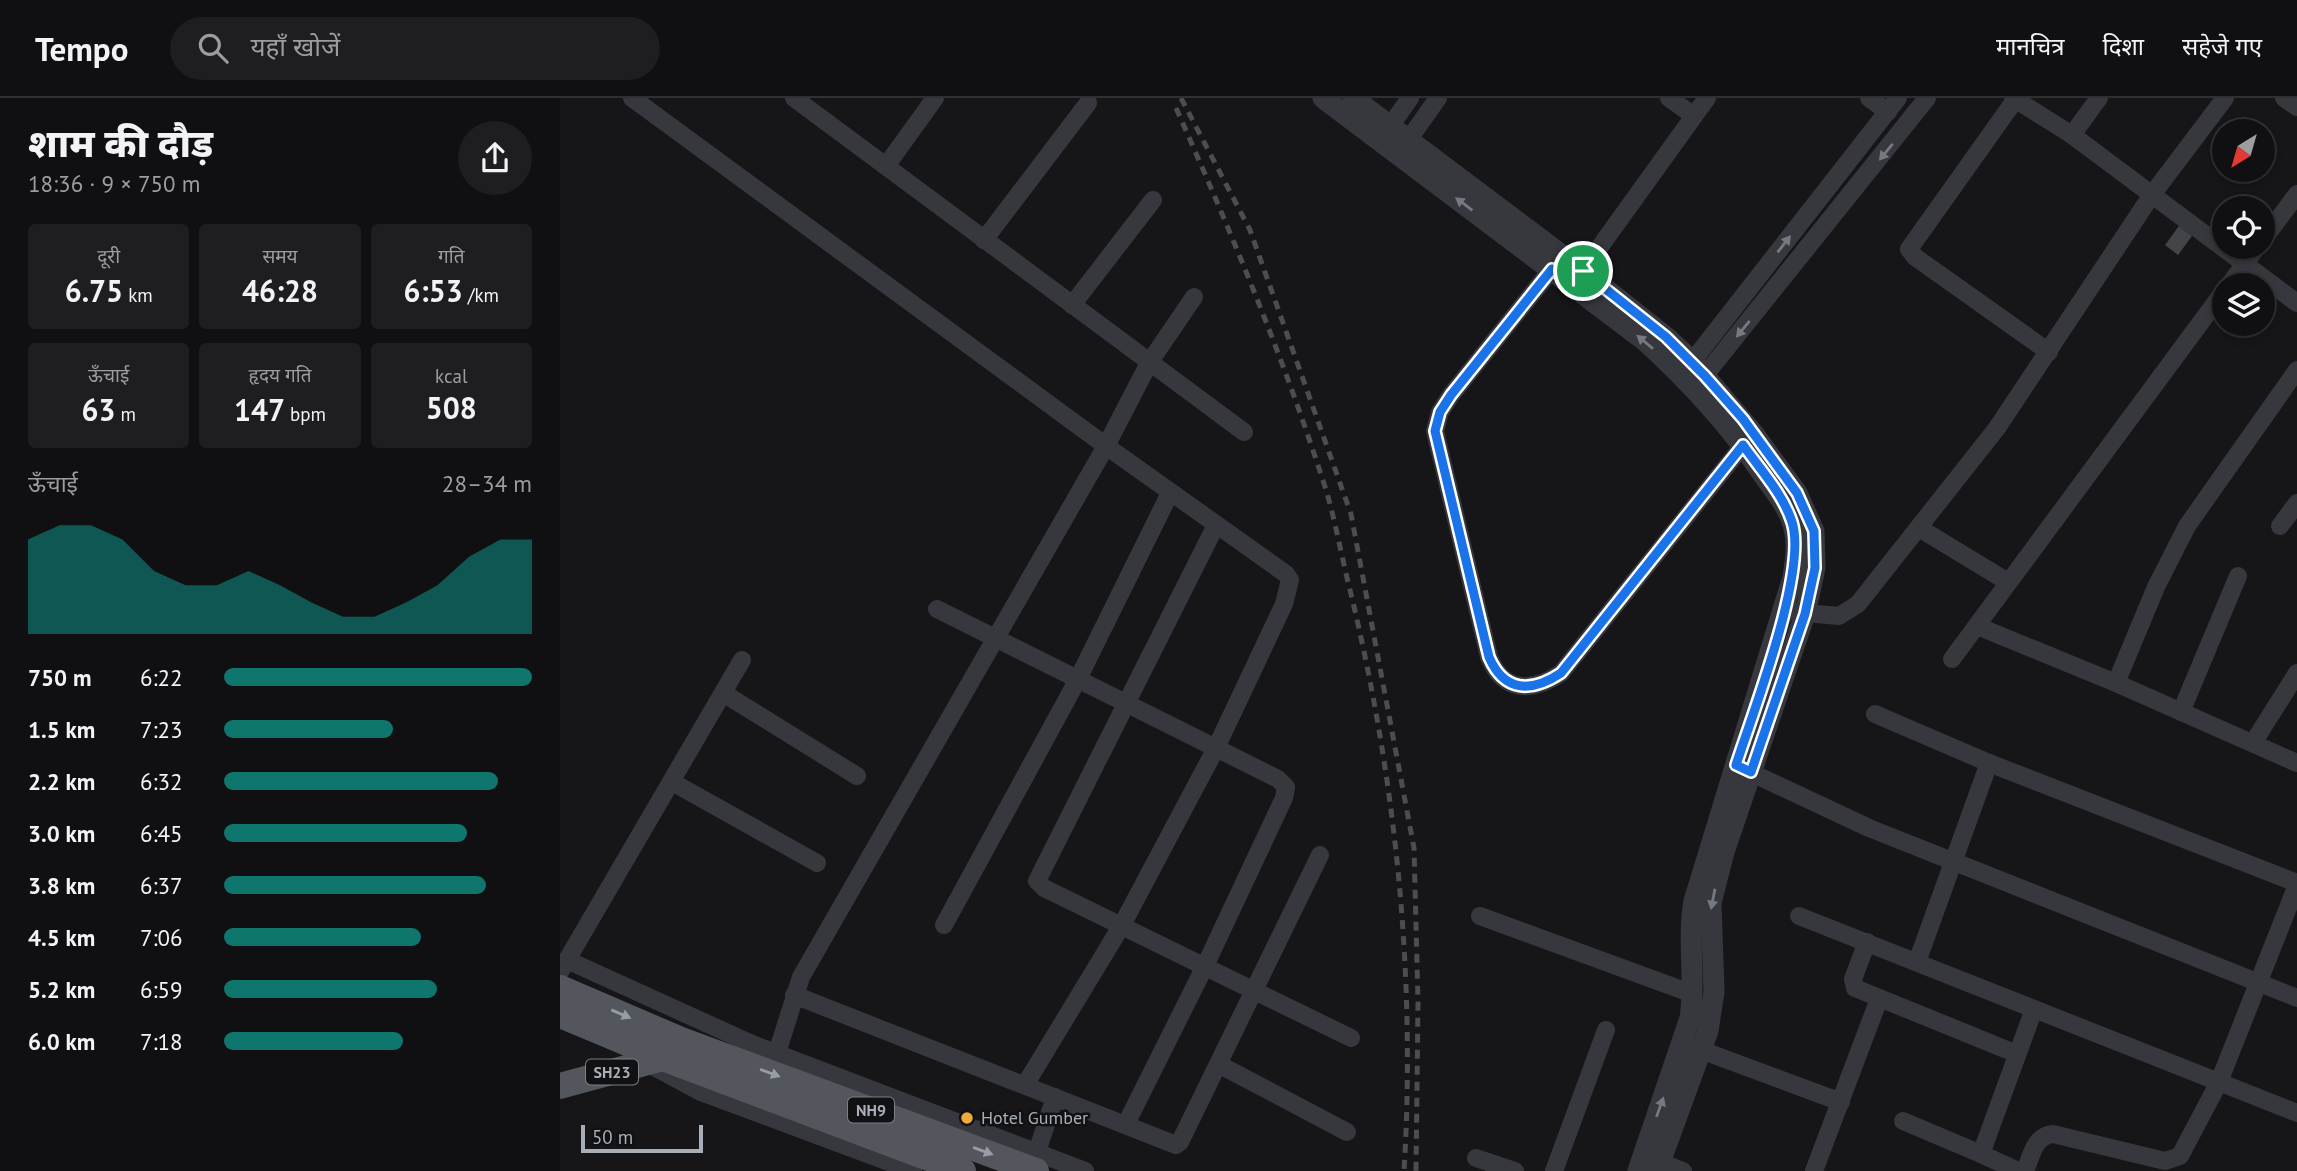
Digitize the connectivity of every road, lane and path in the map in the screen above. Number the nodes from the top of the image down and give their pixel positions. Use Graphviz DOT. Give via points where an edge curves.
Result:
graph roads {
  1 [pos="632,98"];
  2 [pos="935,98"];
  3 [pos="1323,98"];
  4 [pos="1353,98"];
  5 [pos="1410,98"];
  6 [pos="1438,98"];
  7 [pos="1669,98"];
  8 [pos="1707,98"];
  9 [pos="1869,98"];
  10 [pos="1927,98"];
  11 [pos="2099,98"];
  12 [pos="2225,98"];
  13 [pos="2284,98"];
  14 [pos="2014,99"];
  15 [pos="800,100"];
  16 [pos="1088,103"];
  17 [pos="1893,105"];
  18 [pos="2297,107"];
  19 [pos="1694,116"];
  20 [pos="1385,133"];
  21 [pos="2072,135"];
  22 [pos="1403,147"];
  23 [pos="886,166"];
  24 [pos="2297,194"];
  25 [pos="2151,196"];
  26 [pos="1153,200"];
  27 [pos="2275,224"];
  28 [pos="984,240"];
  29 [pos="2248,259"];
  30 [pos="2244,264"];
  31 [pos="1552,269"];
  32 [pos="2238,273"];
  33 [pos="1578,278"];
  34 [pos="1194,297"];
  35 [pos="2297,303"];
  36 [pos="1072,304"];
  37 [pos="2212,307"];
  38 [pos="2049,352"];
  39 [pos="1149,363"];
  40 [pos="2297,370"];
  41 [pos="1694,375"];
  42 [pos="1244,432"];
  43 [pos="1748,439"];
  44 [pos="1107,446"];
  45 [pos="1170,492"];
  46 [pos="2297,503"];
  47 [pos="1216,525"];
  48 [pos="2280,526"];
  49 [pos="1919,528"];
  50 [pos="2238,576"];
  51 [pos="2008,582"];
  52 [pos="937,609"];
  53 [pos="1794,612"];
  54 [pos="1977,626"];
  55 [pos="995,638"];
  56 [pos="1952,659"];
  57 [pos="742,660"];
  58 [pos="2297,673"];
  59 [pos="1078,679"];
  60 [pos="2116,683"];
  61 [pos="723,693"];
  62 [pos="1127,704"];
  63 [pos="2180,712"];
  64 [pos="1875,715"];
  65 [pos="2253,743"];
  66 [pos="1216,748"];
  67 [pos="1989,763"];
  68 [pos="2297,763"];
  69 [pos="1744,769"];
  70 [pos="857,776"];
  71 [pos="672,782"];
  72 [pos="1320,855"];
  73 [pos="817,863"];
  74 [pos="1953,863"];
  75 [pos="2297,884"];
  76 [pos="1480,916"];
  77 [pos="1799,916"];
  78 [pos="944,925"];
  79 [pos="1122,925"];
  80 [pos="1867,942"];
  81 [pos="1917,962"];
  82 [pos="563,966"];
  83 [pos="1205,966"];
  84 [pos="2259,982"];
  85 [pos="560,988"];
  86 [pos="1255,991"];
  87 [pos="1693,994"];
  88 [pos="793,995"];
  89 [pos="2297,998"];
  90 [pos="1879,999"];
  91 [pos="2034,1009"];
  92 [pos="560,1015"];
  93 [pos="1606,1030"];
  94 [pos="1351,1038"];
  95 [pos="1692,1047"];
  96 [pos="776,1053"];
  97 [pos="2017,1054"];
  98 [pos="699,1059"];
  99 [pos="655,1060"];
  100 [pos="1220,1065"];
  101 [pos="2219,1082"];
  102 [pos="1025,1085"];
  103 [pos="560,1086"];
  104 [pos="1055,1097"];
  105 [pos="1841,1102"];
  106 [pos="2297,1113"];
  107 [pos="1903,1121"];
  108 [pos="1126,1124"];
  109 [pos="1347,1132"];
  110 [pos="1981,1154"];
  111 [pos="1476,1158"];
  112 [pos="1037,1161"];
  113 [pos="1650,1165"];
  114 [pos="2162,1166"];
  115 [pos="890,1167"];
  116 [pos="914,1171"];
  117 [pos="963,1171"];
  118 [pos="1085,1171"];
  119 [pos="1515,1171"];
  120 [pos="1554,1171"];
  121 [pos="1683,1171"];
  122 [pos="1814,1171"];
  123 [pos="2018,1171"];
  124 [pos="2025,1171"];
  1 -- 44 [label="street"];
  2 -- 23 [label="street"];
  3 -- 20 [label="street"];
  4 -- 20 [label="street"];
  5 -- 20 [label="street"];
  6 -- 22 [label="street"];
  7 -- 19 [label="street"];
  8 -- 19 [label="street"];
  9 -- 17 [label="street"];
  10 -- 41 [label="street, one-way"];
  11 -- 21 [label="street"];
  12 -- 25 [label="street"];
  13 -- 18 [label="street"];
  14 -- 21 [label="street"];
  14 -- 38 [label="street" via="1909,249"];
  15 -- 23 [label="street"];
  16 -- 28 [label="street"];
  41 -- 17 [label="street, one-way"];
  19 -- 33 [label="street"];
  20 -- 22 [label="street"];
  21 -- 25 [label="street"];
  31 -- 22 [label="street, one-way"];
  22 -- 33 [label="street"];
  23 -- 28 [label="street"];
  24 -- 27 [label="street"];
  25 -- 30 [label="street"];
  25 -- 38 [label="street"];
  26 -- 36 [label="street"];
  28 -- 36 [label="street"];
  29 -- 30 [label="street"];
  30 -- 32 [label="street"];
  30 -- 35 [label="street"];
  31 -- 33 [label="street"];
  31 -- 43 [label="street" via="1451,395 1435,431 1489,657 1501,677 1528,687 1561,673"];
  33 -- 41 [label="street" via="1666,337"];
  34 -- 39 [label="street"];
  36 -- 39 [label="street"];
  37 -- 51 [label="street"];
  38 -- 49 [label="street"];
  39 -- 42 [label="street"];
  39 -- 44 [label="street"];
  40 -- 60 [label="street" via="2187,526"];
  41 -- 43 [label="street"];
  43 -- 53 [label="street" via="1797,493 1814,531 1815,568"];
  44 -- 45 [label="street"];
  44 -- 55 [label="street"];
  45 -- 47 [label="street"];
  45 -- 59 [label="street"];
  46 -- 48 [label="street"];
  47 -- 62 [label="street"];
  47 -- 66 [label="street" via="1290,580 1284,604"];
  49 -- 51 [label="street"];
  49 -- 53 [label="street" via="1853,610 1839,616"];
  50 -- 63 [label="street"];
  51 -- 54 [label="street"];
  52 -- 55 [label="street"];
  53 -- 69 [label="street"];
  54 -- 56 [label="street"];
  54 -- 60 [label="street"];
  55 -- 59 [label="street"];
  55 -- 88 [label="street"];
  57 -- 61 [label="street"];
  58 -- 65 [label="street"];
  59 -- 62 [label="street"];
  59 -- 78 [label="street"];
  60 -- 63 [label="street"];
  61 -- 70 [label="street"];
  61 -- 71 [label="street"];
  62 -- 66 [label="street"];
  62 -- 79 [label="street" via="1037,881"];
  63 -- 65 [label="street"];
  64 -- 67 [label="street"];
  65 -- 68 [label="street"];
  66 -- 79 [label="street"];
  66 -- 83 [label="street" via="1286,787"];
  67 -- 74 [label="street"];
  67 -- 75 [label="street"];
  69 -- 74 [label="street"];
  69 -- 87 [label="street" via="1694,901"];
  69 -- 95 [label="street, one-way" via="1711,904 1714,992 1708,1031"];
  71 -- 73 [label="street"];
  71 -- 82 [label="street"];
  72 -- 86 [label="street"];
  74 -- 81 [label="street"];
  74 -- 84 [label="street"];
  75 -- 84 [label="street"];
  76 -- 87 [label="street"];
  77 -- 80 [label="street"];
  79 -- 83 [label="street"];
  79 -- 102 [label="street"];
  80 -- 81 [label="street"];
  80 -- 90 [label="street" via="1853,983"];
  81 -- 91 [label="street"];
  82 -- 96 [label="street"];
  83 -- 86 [label="street"];
  83 -- 108 [label="street"];
  84 -- 89 [label="street"];
  84 -- 101 [label="street"];
  85 -- 98 [label="main road, NH9, one-way"];
  86 -- 94 [label="street"];
  86 -- 100 [label="street"];
  87 -- 95 [label="street"];
  88 -- 96 [label="street"];
  88 -- 102 [label="street"];
  90 -- 97 [label="street"];
  90 -- 105 [label="street"];
  91 -- 97 [label="street"];
  91 -- 101 [label="street"];
  92 -- 99 [label="main road, NH9"];
  93 -- 120 [label="street"];
  95 -- 105 [label="street"];
  95 -- 113 [label="street"];
  96 -- 112 [label="street"];
  97 -- 110 [label="street"];
  98 -- 99 [label="main road, NH9"];
  98 -- 112 [label="main road, NH9, one-way"];
  98 -- 117 [label="main road, NH9"];
  99 -- 103 [label="main road, SH23"];
  99 -- 115 [label="street" via="701,1092"];
  100 -- 108 [label="street" via="1178,1144"];
  100 -- 109 [label="street"];
  101 -- 106 [label="street"];
  101 -- 114 [label="street" via="2180,1156"];
  102 -- 104 [label="street"];
  104 -- 108 [label="street"];
  104 -- 112 [label="street"];
  105 -- 122 [label="street"];
  107 -- 110 [label="street"];
  110 -- 123 [label="street"];
  111 -- 119 [label="street"];
  112 -- 118 [label="street"];
  113 -- 121 [label="street"];
  114 -- 124 [label="street" via="2053,1134 2039,1139"];
  115 -- 116 [label="street"];
}
